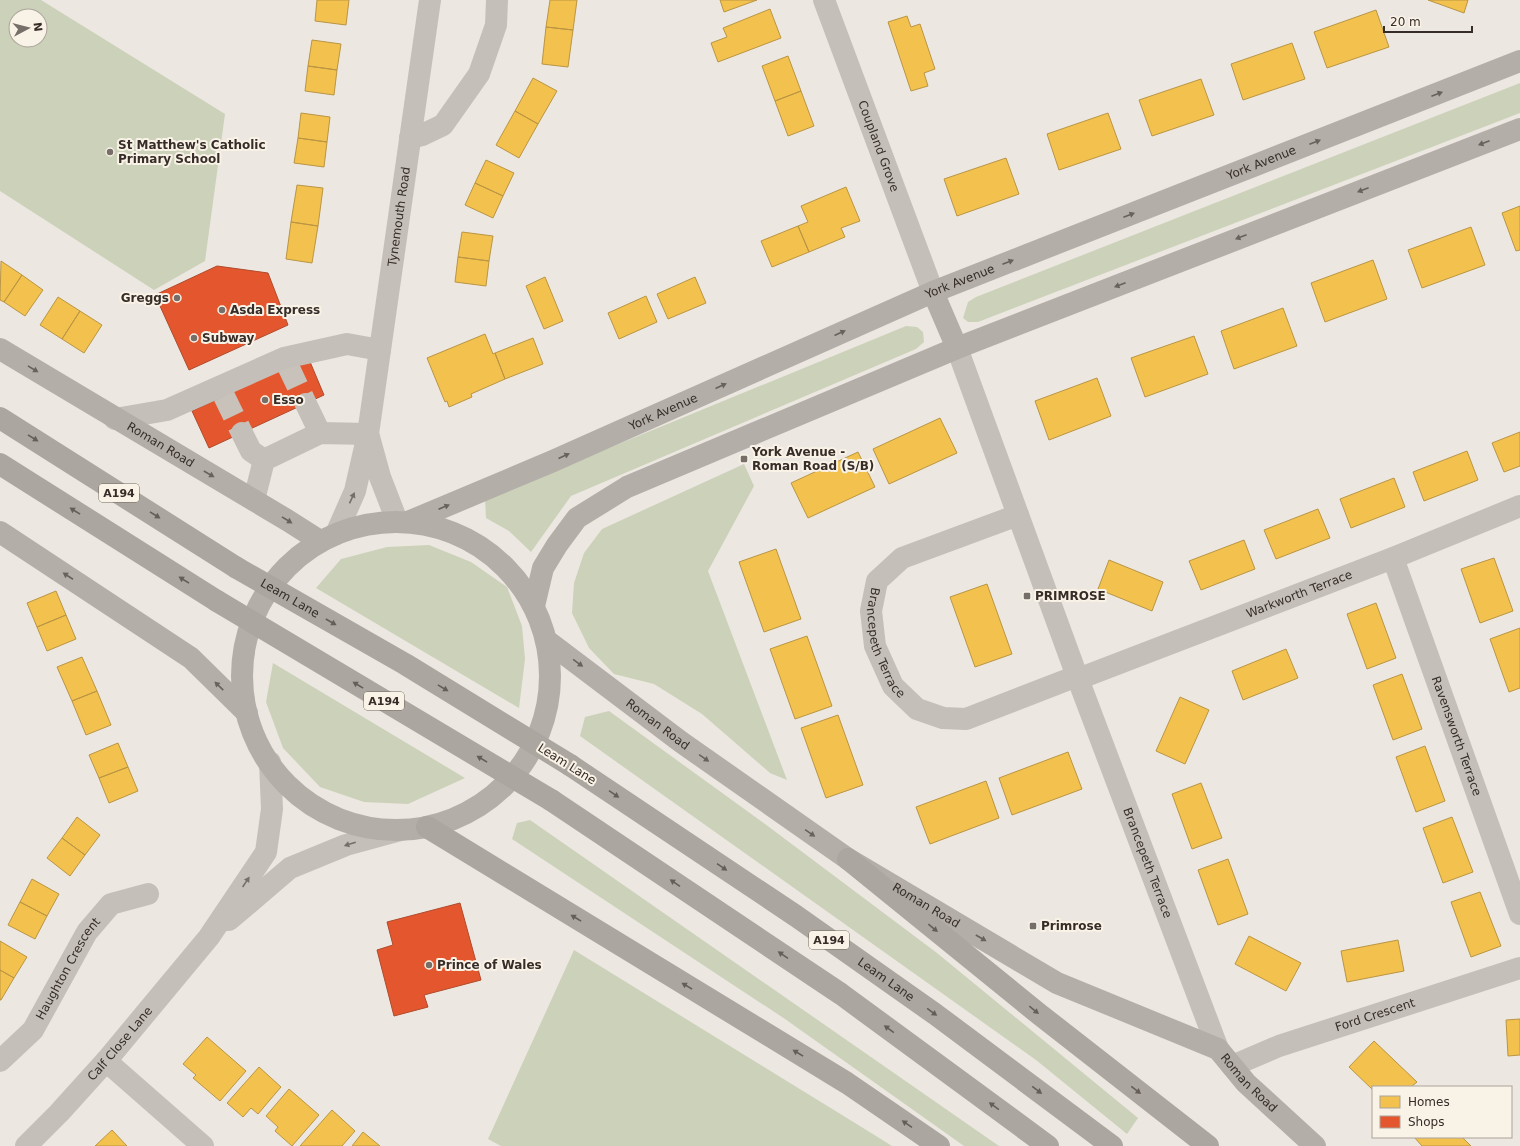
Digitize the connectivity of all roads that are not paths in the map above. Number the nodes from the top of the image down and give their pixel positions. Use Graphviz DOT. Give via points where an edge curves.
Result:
graph roads {
  1 [pos="430,0"];
  2 [pos="497,0"];
  3 [pos="824,0"];
  4 [pos="1520,61"];
  5 [pos="1520,129"];
  6 [pos="410,138"];
  7 [pos="933,292"];
  8 [pos="957,348"];
  9 [pos="0,349"];
  10 [pos="380,350"];
  11 [pos="306,404"];
  12 [pos="0,418"];
  13 [pos="115,418"];
  14 [pos="242,433"];
  15 [pos="320,433"];
  16 [pos="368,434"];
  17 [pos="264,460"];
  18 [pos="0,464"];
  19 [pos="254,500"];
  20 [pos="1520,506"];
  21 [pos="1018,515"];
  22 [pos="403,521"];
  23 [pos="0,532"];
  24 [pos="328,538"];
  25 [pos="1393,558"];
  26 [pos="534,606"];
  27 [pos="546,640"];
  28 [pos="1078,677"];
  29 [pos="247,713"];
  30 [pos="270,762"];
  31 [pos="427,827"];
  32 [pos="401,830"];
  33 [pos="848,859"];
  34 [pos="148,894"];
  35 [pos="1520,914"];
  36 [pos="209,937"];
  37 [pos="1520,968"];
  38 [pos="1218,1049"];
  39 [pos="0,1061"];
  40 [pos="106,1061"];
  41 [pos="1232,1066"];
  42 [pos="26,1146"];
  43 [pos="203,1146"];
  44 [pos="939,1146"];
  45 [pos="1048,1146"];
  46 [pos="1112,1146"];
  47 [pos="1208,1146"];
  48 [pos="1315,1146"];
  1 -- 6 [label="street, Tynemouth Road"];
  2 -- 6 [label="street" via="496,25 479,74 443,125"];
  3 -- 7 [label="street, Coupland Grove"];
  7 -- 4 [label="main road, York Avenue, one-way"];
  5 -- 8 [label="main road, one-way"];
  6 -- 10 [label="street, Tynemouth Road"];
  7 -- 8 [label="main road"];
  22 -- 7 [label="main road, York Avenue, one-way" via="553,462"];
  8 -- 21 [label="street, Brancepeth Terrace"];
  8 -- 26 [label="main road" via="627,487 578,518 565,534 544,568"];
  9 -- 13 [label="main road, Roman Road, one-way"];
  10 -- 13 [label="street" via="347,344 286,362 222,392 167,410"];
  10 -- 16 [label="street, Tynemouth Road"];
  11 -- 15 [label="street"];
  12 -- 46 [label="highway, Leam Lane / A194, one-way, bridge" via="237,568 405,664 570,765 840,947 935,1014"];
  13 -- 19 [label="main road, Roman Road, one-way"];
  14 -- 17 [label="street" via="251,451"];
  15 -- 16 [label="street"];
  15 -- 17 [label="street"];
  16 -- 22 [label="street, Tynemouth Road" via="380,477"];
  24 -- 16 [label="street, Tynemouth Road, one-way" via="355,492"];
  17 -- 19 [label="street"];
  45 -- 18 [label="highway, A194, one-way, bridge" via="841,994 551,800 217,601"];
  19 -- 24 [label="main road, Roman Road, one-way"];
  20 -- 25 [label="street, Warkworth Terrace"];
  21 -- 28 [label="street, Brancepeth Terrace"];
  21 -- 28 [label="street, Brancepeth Terrace" via="902,558 877,581 870,611 875,646 893,686 917,709 943,718 966,719"];
  22 -- 24 [label="main road" via="375,523"];
  22 -- 26 [label="main road" via="446,530 474,542 514,576"];
  29 -- 23 [label="main road, one-way" via="191,658"];
  24 -- 29 [label="main road" via="301,554 269,588 250,629 242,672"];
  25 -- 28 [label="street, Warkworth Terrace"];
  25 -- 35 [label="street, Ravensworth Terrace"];
  26 -- 27 [label="main road"];
  27 -- 31 [label="main road" via="551,675 544,721 525,760 498,792 464,815"];
  27 -- 33 [label="main road, Roman Road, one-way" via="681,742"];
  28 -- 38 [label="street, Brancepeth Terrace"];
  29 -- 30 [label="main road" via="260,748"];
  30 -- 32 [label="main road" via="281,778 308,802 340,819 375,829"];
  36 -- 30 [label="street, Calf Close Lane, one-way" via="266,852 272,809"];
  31 -- 32 [label="main road"];
  44 -- 31 [label="highway, one-way" via="847,1083"];
  32 -- 36 [label="street, Calf Close Lane, one-way" via="346,845 290,868"];
  33 -- 38 [label="main road, Roman Road, one-way" via="1057,983"];
  33 -- 47 [label="highway, one-way"];
  34 -- 39 [label="street, Haughton Crescent" via="111,904 86,932 33,1030"];
  36 -- 40 [label="street, Calf Close Lane"];
  37 -- 41 [label="street, Ford Crescent" via="1279,1046"];
  38 -- 41 [label="main road, Roman Road"];
  40 -- 42 [label="street, Calf Close Lane"];
  40 -- 43 [label="street"];
  41 -- 48 [label="main road, Roman Road" via="1246,1083"];
}
